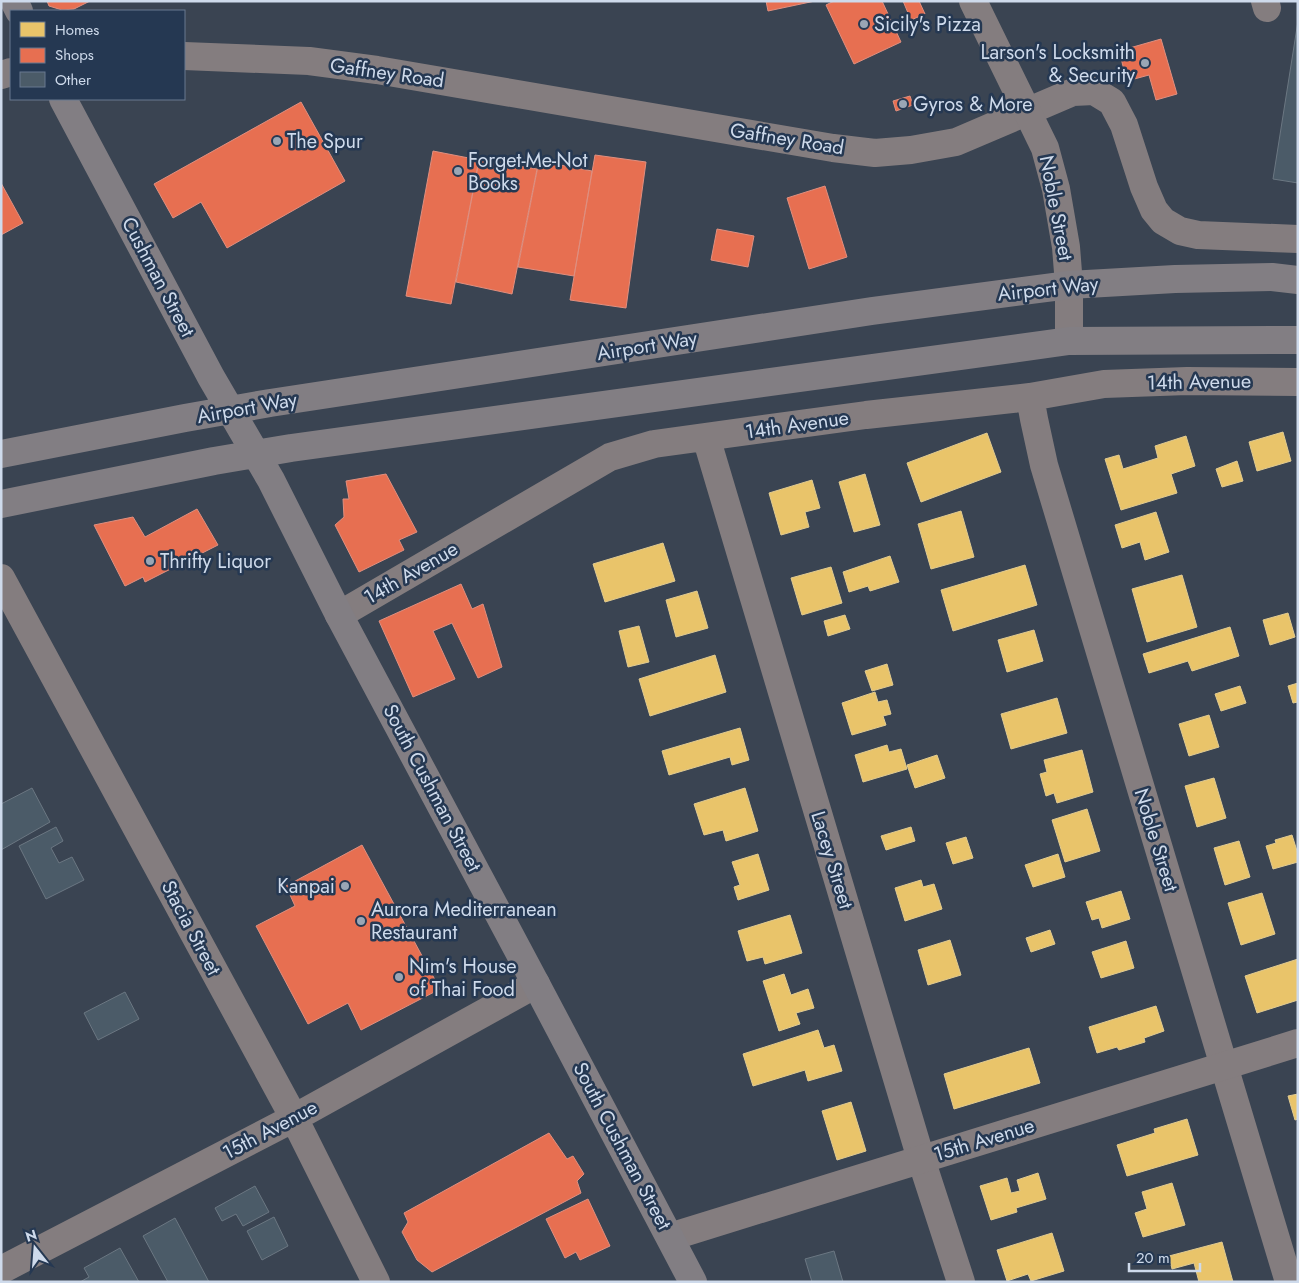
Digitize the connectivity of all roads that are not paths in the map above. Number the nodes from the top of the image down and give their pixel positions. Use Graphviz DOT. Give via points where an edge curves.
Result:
graph roads {
  1 [pos="973,1"];
  2 [pos="185,56"];
  3 [pos="63,100"];
  4 [pos="1026,112"];
  5 [pos="1298,238"];
  6 [pos="1298,280"];
  7 [pos="1069,285"];
  8 [pos="1298,340"];
  9 [pos="1069,341"];
  10 [pos="1298,382"];
  11 [pos="1030,397"];
  12 [pos="230,410"];
  13 [pos="706,437"];
  14 [pos="1,454"];
  15 [pos="256,454"];
  16 [pos="1,504"];
  17 [pos="1,578"];
  18 [pos="339,615"];
  19 [pos="536,984"];
  20 [pos="1298,1043"];
  21 [pos="1224,1066"];
  22 [pos="294,1118"];
  23 [pos="921,1159"];
  24 [pos="670,1237"];
  25 [pos="1,1270"];
  26 [pos="376,1282"];
  27 [pos="693,1282"];
  28 [pos="961,1282"];
  29 [pos="1289,1282"];
  1 -- 4 [label="street, Noble Street"];
  2 -- 4 [label="street, Gaffney Road" via="309,61 377,70 875,153 956,142"];
  3 -- 12 [label="main road, Cushman Street"];
  4 -- 5 [label="street, Gaffney Road" via="1073,92 1094,91 1112,102 1124,125 1144,187 1163,221 1180,231 1198,235"];
  4 -- 7 [label="street, Noble Street" via="1045,148 1056,189"];
  6 -- 7 [label="main road, Airport Way" via="1272,277 1175,279"];
  7 -- 9 [label="street, Noble Street"];
  7 -- 12 [label="main road, Airport Way" via="872,311"];
  8 -- 9 [label="main road"];
  9 -- 15 [label="main road"];
  10 -- 11 [label="street, 14th Avenue" via="1104,384"];
  11 -- 13 [label="street, 14th Avenue"];
  11 -- 21 [label="street, Noble Street" via="1044,465"];
  12 -- 14 [label="main road, Airport Way"];
  12 -- 15 [label="main road, Cushman Street"];
  13 -- 18 [label="street, 14th Avenue" via="654,444 610,457"];
  13 -- 23 [label="street, Lacey Street"];
  15 -- 16 [label="main road"];
  15 -- 18 [label="main road, South Cushman Street"];
  17 -- 22 [label="street, Stacia Street"];
  18 -- 19 [label="main road, South Cushman Street"];
  19 -- 22 [label="street, 15th Avenue"];
  19 -- 24 [label="main road, South Cushman Street"];
  20 -- 21 [label="street, 15th Avenue"];
  21 -- 23 [label="street, 15th Avenue"];
  21 -- 29 [label="street, Noble Street"];
  22 -- 25 [label="street, 15th Avenue"];
  22 -- 26 [label="street, Stacia Street"];
  23 -- 24 [label="street, 15th Avenue"];
  23 -- 28 [label="street, Lacey Street"];
  24 -- 27 [label="main road, South Cushman Street"];
}
